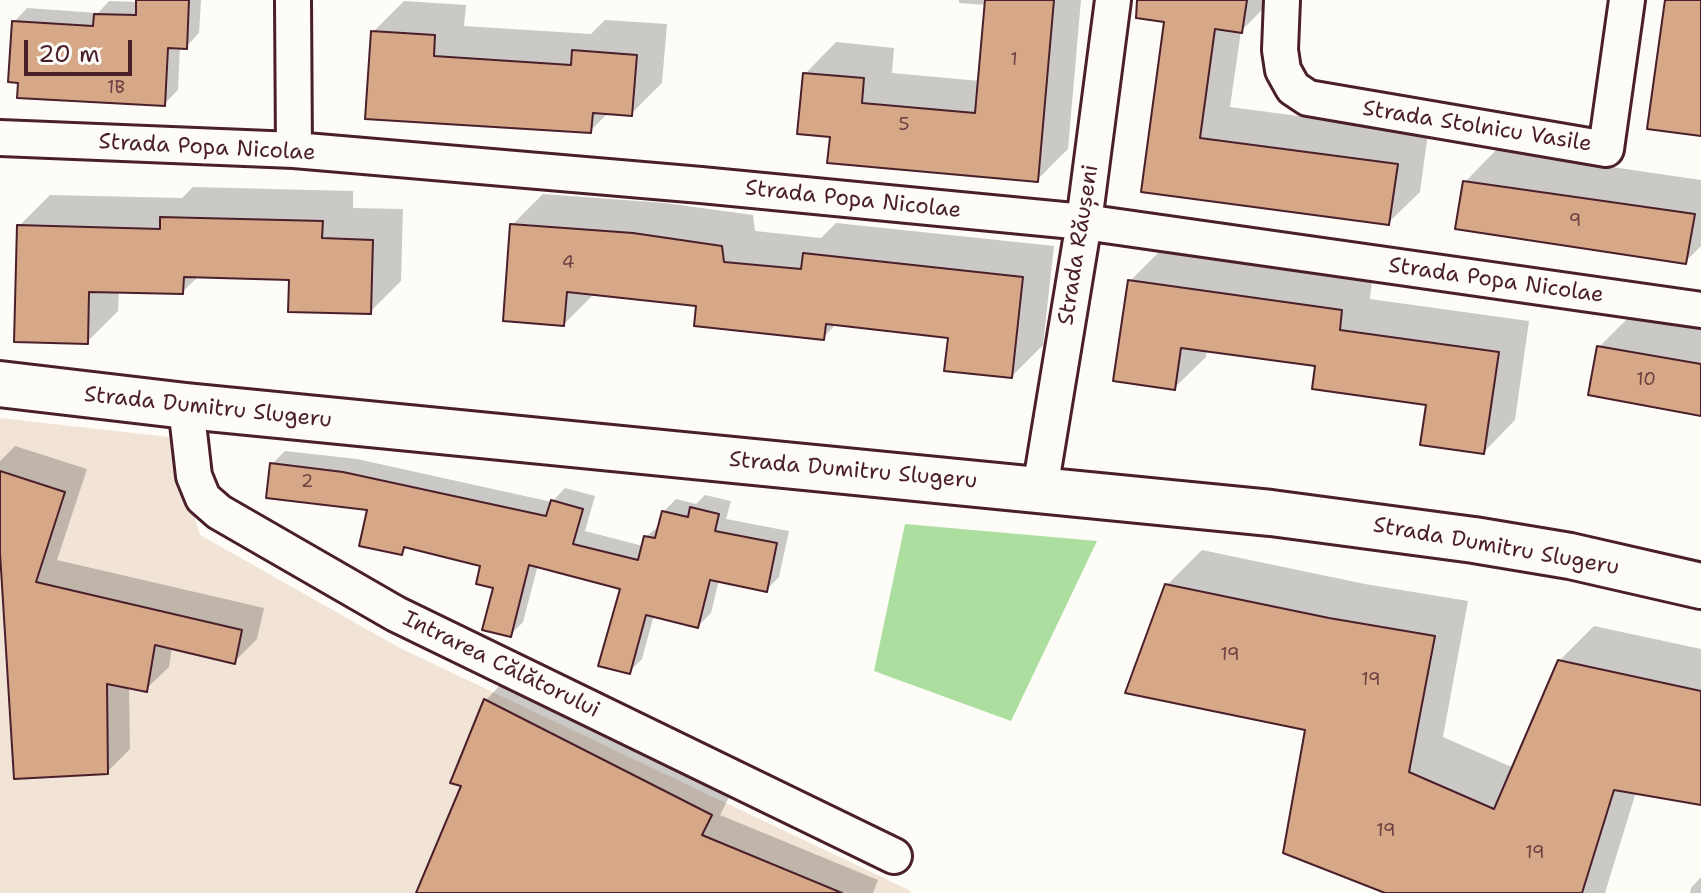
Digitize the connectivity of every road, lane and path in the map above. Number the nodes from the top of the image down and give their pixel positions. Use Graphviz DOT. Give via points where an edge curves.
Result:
graph roads {
  1 [pos="293,0"];
  2 [pos="1113,0"];
  3 [pos="1282,0"];
  4 [pos="1627,0"];
  5 [pos="0,138"];
  6 [pos="294,150"];
  7 [pos="1084,222"];
  8 [pos="1701,310"];
  9 [pos="0,384"];
  10 [pos="186,406"];
  11 [pos="1040,489"];
  12 [pos="1701,586"];
  13 [pos="894,856"];
  1 -- 6 [label="street"];
  2 -- 7 [label="street, Strada Răușeni"];
  3 -- 4 [label="street, Strada Stolnicu Vasile" via="1283,70 1293,88 1308,98 1606,149"];
  5 -- 6 [label="street, Strada Popa Nicolae"];
  6 -- 7 [label="street, Strada Popa Nicolae"];
  7 -- 8 [label="street, Strada Popa Nicolae"];
  7 -- 11 [label="street, Strada Răușeni"];
  9 -- 10 [label="main road, Strada Dumitru Slugeru"];
  10 -- 11 [label="main road, Strada Dumitru Slugeru"];
  10 -- 13 [label="street, Intrarea Călătorului" via="194,476 203,498 219,512 396,614"];
  11 -- 12 [label="main road, Strada Dumitru Slugeru" via="1474,540"];
}
